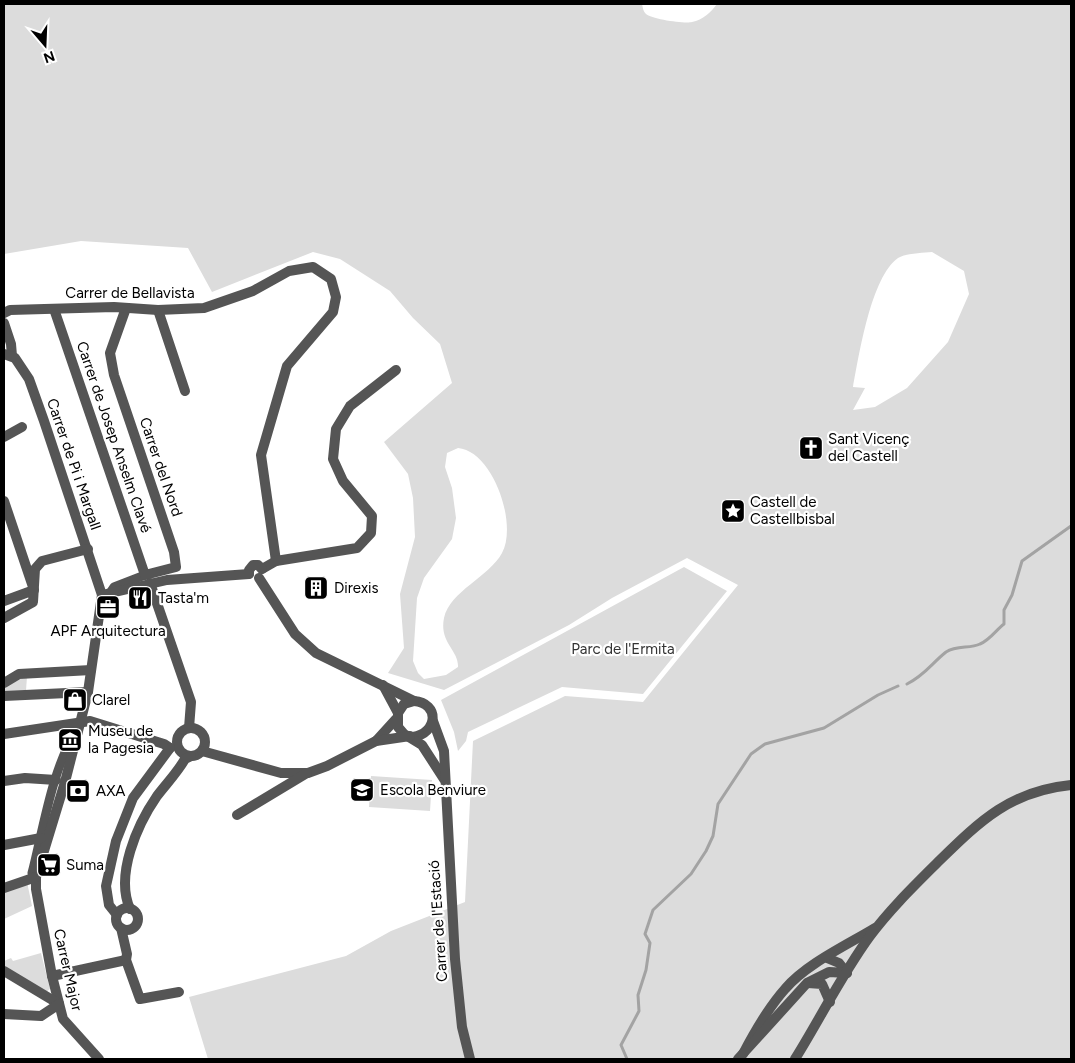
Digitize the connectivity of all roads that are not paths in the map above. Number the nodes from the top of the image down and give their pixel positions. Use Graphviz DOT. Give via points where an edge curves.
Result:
graph roads {
  1 [pos="126,308"];
  2 [pos="54,309"];
  3 [pos="158,310"];
  4 [pos="4,313"];
  5 [pos="4,323"];
  6 [pos="8,355"];
  7 [pos="396,370"];
  8 [pos="185,391"];
  9 [pos="22,427"];
  10 [pos="4,437"];
  11 [pos="4,501"];
  12 [pos="88,549"];
  13 [pos="276,561"];
  14 [pos="257,574"];
  15 [pos="147,579"];
  16 [pos="34,590"];
  17 [pos="106,594"];
  18 [pos="4,601"];
  19 [pos="4,618"];
  20 [pos="92,670"];
  21 [pos="4,683"];
  22 [pos="382,685"];
  23 [pos="88,692"];
  24 [pos="4,696"];
  25 [pos="414,701"];
  26 [pos="397,716"];
  27 [pos="433,721"];
  28 [pos="80,722"];
  29 [pos="189,728"];
  30 [pos="76,733"];
  31 [pos="4,734"];
  32 [pos="411,737"];
  33 [pos="376,741"];
  34 [pos="174,748"];
  35 [pos="202,750"];
  36 [pos="191,756"];
  37 [pos="308,773"];
  38 [pos="56,780"];
  39 [pos="445,780"];
  40 [pos="4,781"];
  41 [pos="1071,785"];
  42 [pos="237,815"];
  43 [pos="41,838"];
  44 [pos="4,845"];
  45 [pos="36,877"];
  46 [pos="4,888"];
  47 [pos="130,909"];
  48 [pos="117,915"];
  49 [pos="878,927"];
  50 [pos="121,928"];
  51 [pos="827,958"];
  52 [pos="126,960"];
  53 [pos="4,971"];
  54 [pos="847,973"];
  55 [pos="52,976"];
  56 [pos="807,983"];
  57 [pos="179,992"];
  58 [pos="830,1002"];
  59 [pos="59,1004"];
  60 [pos="4,1014"];
  61 [pos="741,1057"];
  62 [pos="99,1059"];
  63 [pos="470,1059"];
  64 [pos="795,1059"];
  1 -- 2 [label="street, Carrer de Bellavista"];
  1 -- 3 [label="street, Carrer de Bellavista"];
  1 -- 15 [label="street, Carrer del Nord" via="110,353 114,375 174,552 176,567"];
  2 -- 4 [label="street, Carrer de Bellavista" via="10,310"];
  2 -- 15 [label="street, Carrer de Josep Anselm Clavé"];
  3 -- 8 [label="street"];
  3 -- 13 [label="street, Carrer de Bellavista" via="204,308 253,291 289,271 313,267 331,280 336,297 333,312 288,366 261,455"];
  5 -- 6 [label="street" via="11,344"];
  6 -- 12 [label="street, Carrer de Pi i Margall" via="19,362 29,379"];
  7 -- 13 [label="street" via="350,406 336,429 333,459 342,481 372,516 371,533 357,548"];
  9 -- 10 [label="street"];
  11 -- 16 [label="street"];
  12 -- 16 [label="street" via="37,564"];
  12 -- 17 [label="street, Carrer de Pi i Margall"];
  13 -- 14 [label="street"];
  14 -- 15 [label="street"];
  14 -- 22 [label="street, Carrer de l'Estació" via="295,634 316,653"];
  15 -- 17 [label="street"];
  15 -- 29 [label="street, Carrer de Josep Anselm Clavé" via="191,702"];
  16 -- 18 [label="street"];
  16 -- 19 [label="street" via="33,602"];
  17 -- 20 [label="street"];
  20 -- 21 [label="street" via="19,674"];
  20 -- 23 [label="street"];
  22 -- 25 [label="street, Carrer de l'Estació"];
  22 -- 26 [label="street"];
  23 -- 24 [label="street"];
  23 -- 28 [label="street"];
  25 -- 26 [label="street" via="404,704"];
  25 -- 27 [label="street, Carrer de l'Estació" via="429,708"];
  26 -- 32 [label="street" via="398,727"];
  26 -- 33 [label="street"];
  27 -- 32 [label="street" via="422,736"];
  27 -- 39 [label="street, Carrer de l'Estació" via="444,751"];
  28 -- 30 [label="street"];
  28 -- 31 [label="street"];
  28 -- 34 [label="street" via="90,721"];
  29 -- 34 [label="street" via="179,736"];
  29 -- 35 [label="street" via="202,733 205,742"];
  30 -- 38 [label="street"];
  30 -- 45 [label="street"];
  32 -- 33 [label="street"];
  32 -- 39 [label="street" via="422,745"];
  33 -- 37 [label="street"];
  34 -- 36 [label="street"];
  34 -- 48 [label="street" via="133,798 116,841 106,886 109,905"];
  35 -- 36 [label="street"];
  35 -- 37 [label="street" via="281,773"];
  36 -- 47 [label="street" via="185,759 143,819 127,868 124,897"];
  37 -- 42 [label="street"];
  38 -- 40 [label="street" via="25,778"];
  38 -- 43 [label="street"];
  39 -- 63 [label="street, Carrer de l'Estació" via="455,959 462,1027"];
  41 -- 49 [label="street" via="1024,795 988,814 894,906"];
  43 -- 44 [label="street"];
  43 -- 45 [label="street" via="32,874"];
  45 -- 46 [label="street"];
  45 -- 55 [label="street, Carrer Major"];
  47 -- 48 [label="street" via="124,909"];
  47 -- 50 [label="street" via="137,914 137,924 129,930"];
  48 -- 50 [label="street"];
  49 -- 51 [label="street"];
  49 -- 54 [label="street"];
  50 -- 52 [label="street"];
  51 -- 54 [label="street" via="838,963"];
  51 -- 61 [label="street" via="786,988"];
  52 -- 55 [label="street"];
  52 -- 57 [label="street" via="140,999"];
  53 -- 59 [label="street"];
  54 -- 56 [label="street" via="829,972"];
  54 -- 58 [label="street"];
  55 -- 59 [label="street, Carrer Major"];
  56 -- 58 [label="street" via="822,984"];
  56 -- 61 [label="street"];
  58 -- 64 [label="street"];
  59 -- 60 [label="street" via="41,1016"];
  59 -- 62 [label="street, Carrer Major" via="64,1020"];
}
